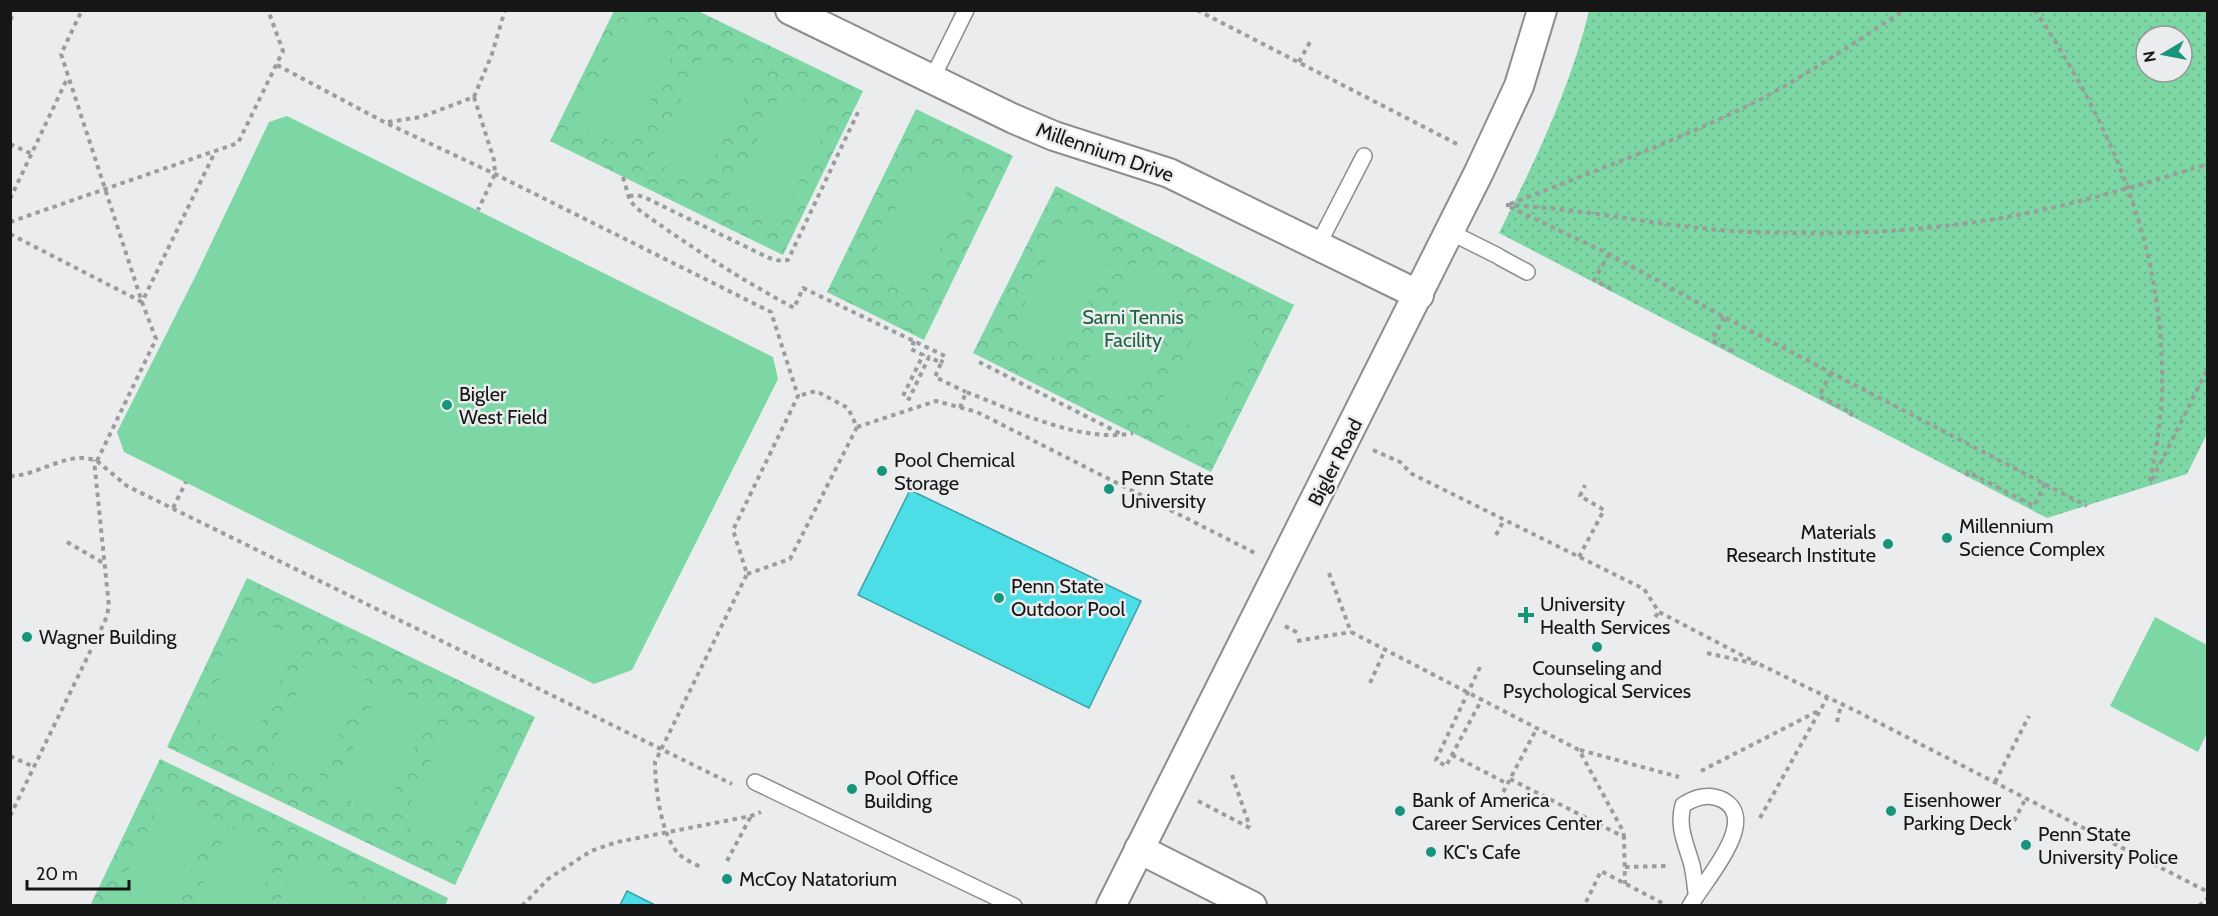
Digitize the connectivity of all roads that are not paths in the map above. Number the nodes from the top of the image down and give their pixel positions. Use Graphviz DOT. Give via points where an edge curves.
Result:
graph roads {
  1 [pos="790,10"];
  2 [pos="966,10"];
  3 [pos="1542,10"];
  4 [pos="932,79"];
  5 [pos="1364,156"];
  6 [pos="1450,232"];
  7 [pos="1318,245"];
  8 [pos="1527,272"];
  9 [pos="1419,295"];
  10 [pos="755,782"];
  11 [pos="1139,849"];
  12 [pos="1693,899"];
  13 [pos="1014,906"];
  14 [pos="1111,906"];
  15 [pos="1252,906"];
  1 -- 4 [label="street, Millennium Drive"];
  2 -- 4 [label="lane"];
  3 -- 6 [label="street, Bigler Road" via="1519,86"];
  4 -- 7 [label="street, Millennium Drive" via="1054,136 1169,173"];
  5 -- 7 [label="lane"];
  6 -- 8 [label="lane"];
  6 -- 9 [label="street, Bigler Road"];
  7 -- 9 [label="street, Millennium Drive"];
  9 -- 11 [label="street, Bigler Road"];
  10 -- 13 [label="lane"];
  11 -- 14 [label="street, Bigler Road"];
  11 -- 15 [label="street"];
  12 -- 12 [label="lane" via="1735,833 1736,820 1731,808 1716,797 1692,799 1683,805 1680,816 1680,830 1692,865"];
}
